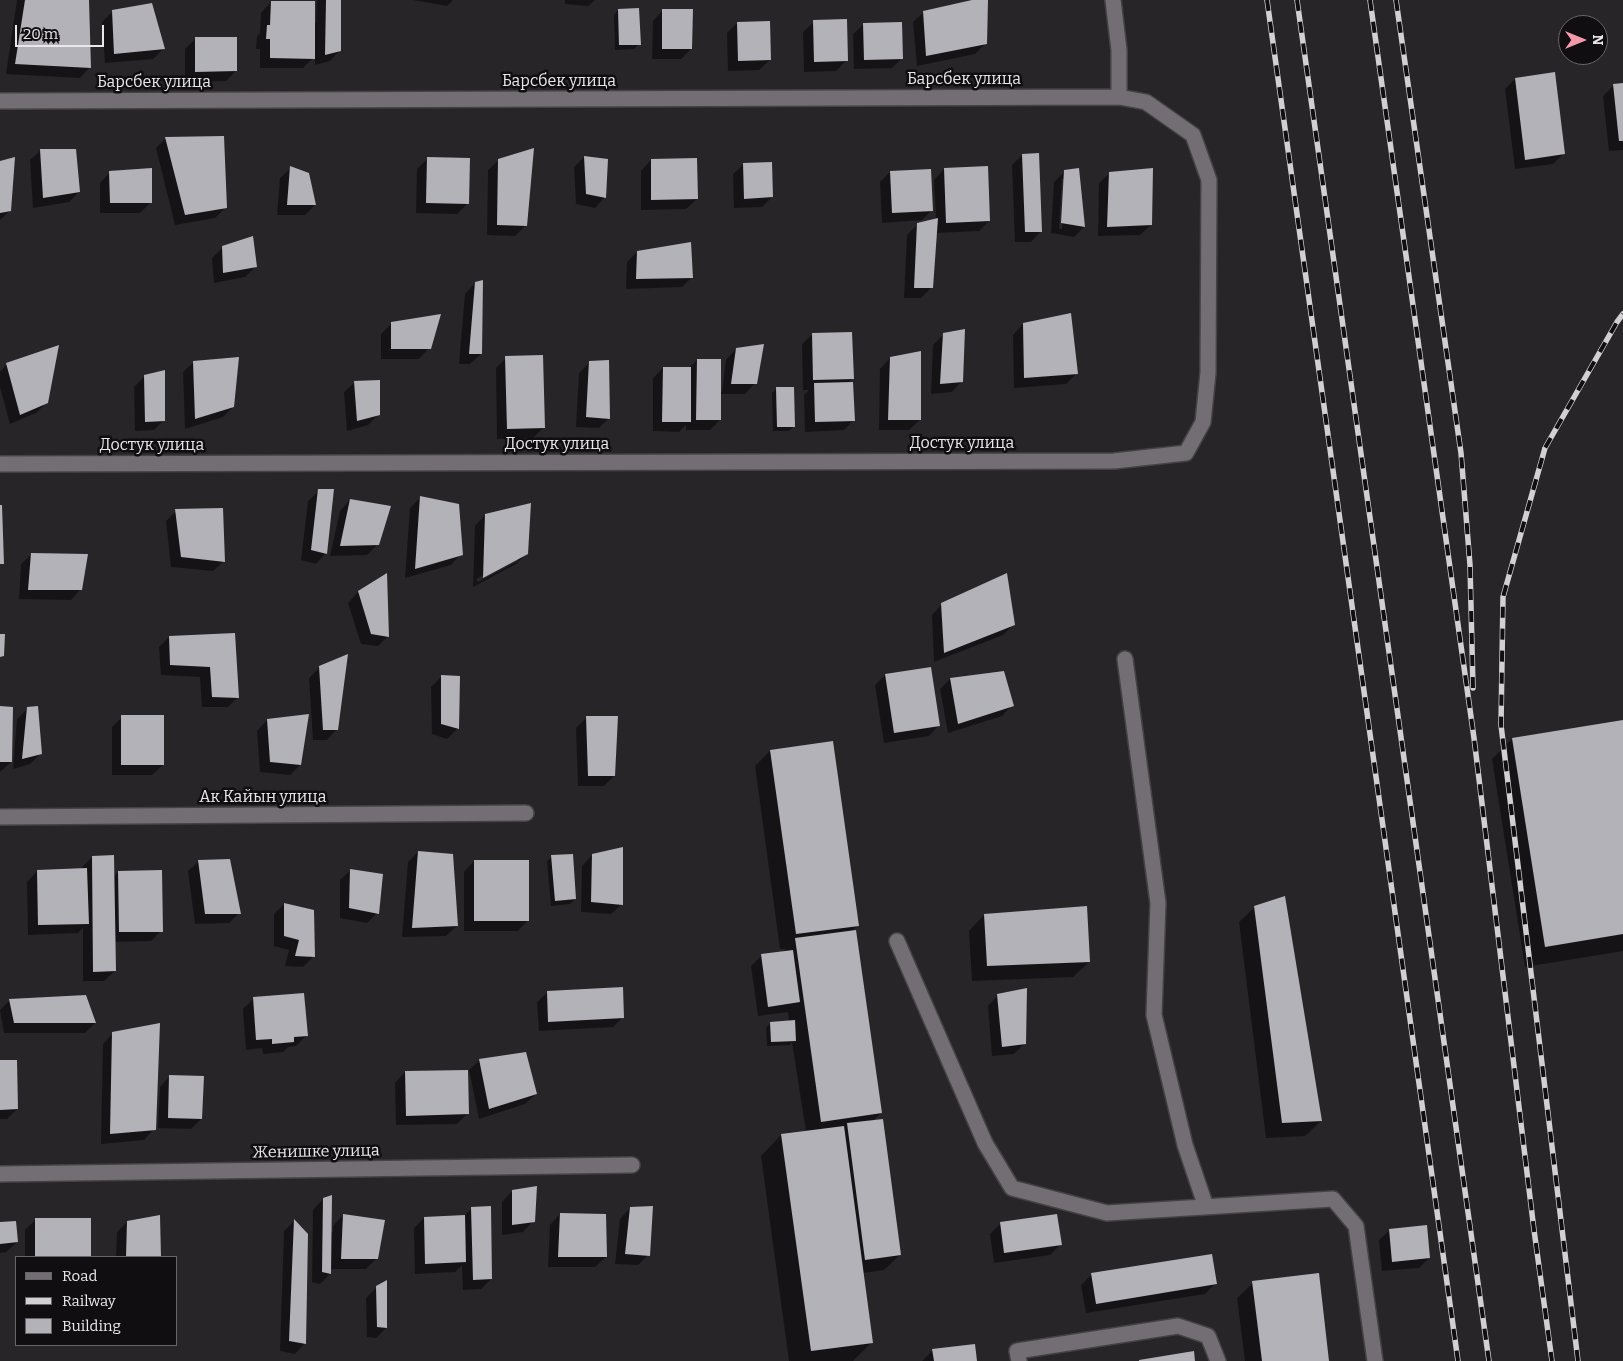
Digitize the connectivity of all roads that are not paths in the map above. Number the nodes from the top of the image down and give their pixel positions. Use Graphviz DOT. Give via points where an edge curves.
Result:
graph roads {
  1 [pos="1113,0"];
  2 [pos="1119,97"];
  3 [pos="0,102"];
  4 [pos="1114,461"];
  5 [pos="0,464"];
  6 [pos="1125,658"];
  7 [pos="526,814"];
  8 [pos="0,817"];
  9 [pos="897,941"];
  10 [pos="632,1165"];
  11 [pos="0,1174"];
  12 [pos="1206,1207"];
  13 [pos="1019,1361"];
  14 [pos="1218,1361"];
  15 [pos="1375,1361"];
  1 -- 2 [label="street" via="1119,50"];
  2 -- 3 [label="street, Барсбек улица"];
  2 -- 4 [label="street, Барсбек улица" via="1146,102 1193,135 1209,180 1208,373 1203,422 1186,453"];
  4 -- 5 [label="street, Достук улица"];
  6 -- 12 [label="street" via="1158,903 1154,1015 1185,1146"];
  7 -- 8 [label="street, Ак Кайын улица"];
  9 -- 12 [label="street" via="985,1143 1012,1188 1107,1212"];
  10 -- 11 [label="street, Женишке улица"];
  12 -- 15 [label="street" via="1333,1199 1356,1226"];
  13 -- 14 [label="street" via="1017,1351 1178,1326 1208,1336"];
}
